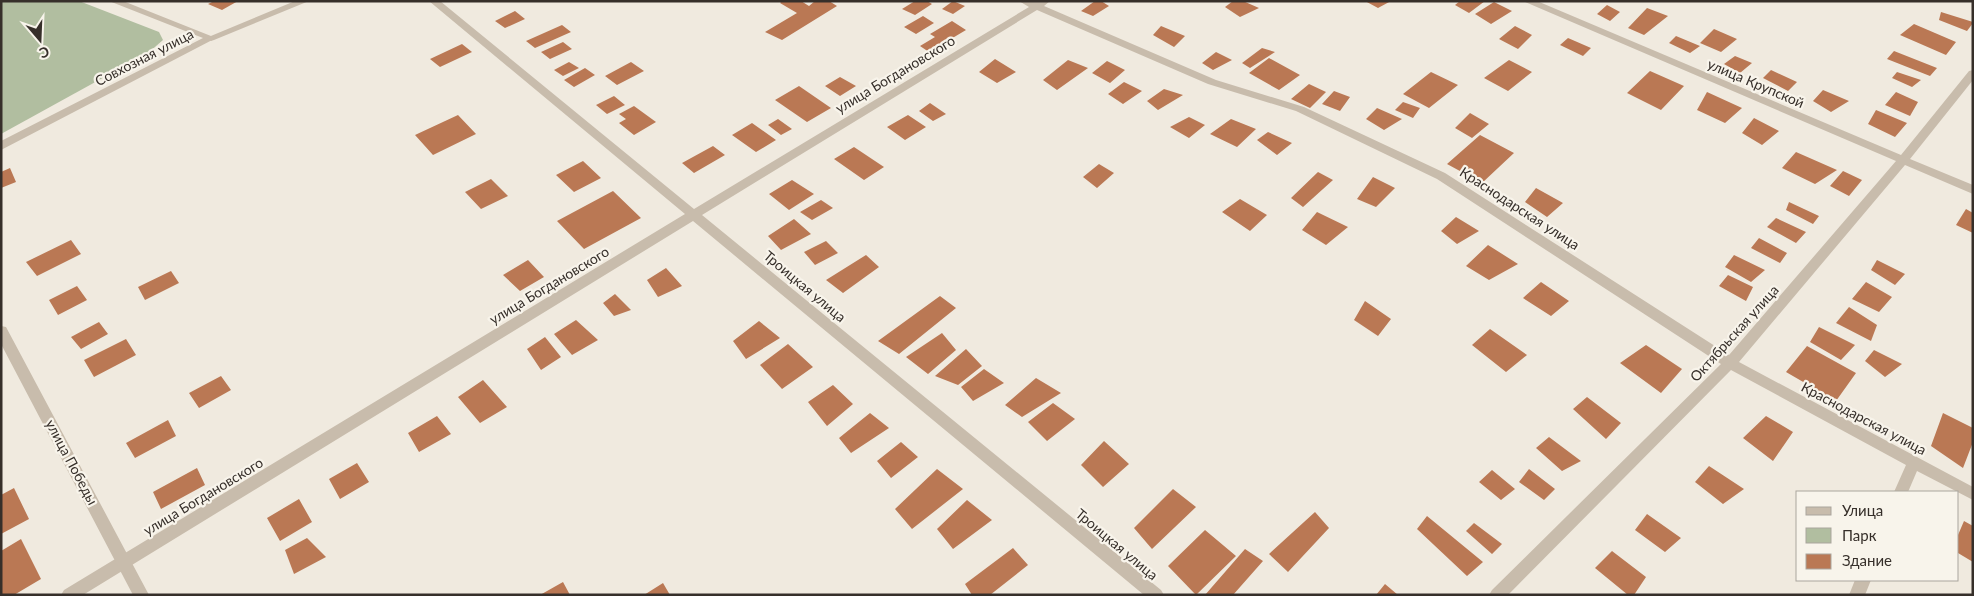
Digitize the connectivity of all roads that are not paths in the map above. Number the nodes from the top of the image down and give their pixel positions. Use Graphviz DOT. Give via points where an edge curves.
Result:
graph roads {
  1 [pos="114,1"];
  2 [pos="304,1"];
  3 [pos="434,1"];
  4 [pos="1528,1"];
  5 [pos="1035,3"];
  6 [pos="211,38"];
  7 [pos="1973,73"];
  8 [pos="1,146"];
  9 [pos="1903,160"];
  10 [pos="1973,190"];
  11 [pos="694,214"];
  12 [pos="1,331"];
  13 [pos="1730,363"];
  14 [pos="1914,462"];
  15 [pos="1901,491"];
  16 [pos="1973,494"];
  17 [pos="125,562"];
  18 [pos="1863,581"];
  19 [pos="69,595"];
  20 [pos="141,595"];
  21 [pos="1156,595"];
  22 [pos="1497,595"];
  23 [pos="1857,595"];
  1 -- 6 [label="street"];
  2 -- 6 [label="street, Совхозная улица"];
  3 -- 11 [label="street, Троицкая улица"];
  4 -- 9 [label="street, улица Крупской"];
  5 -- 11 [label="street, улица Богдановского"];
  5 -- 13 [label="street, Краснодарская улица" via="1212,82 1300,109 1442,176"];
  6 -- 8 [label="street, Совхозная улица"];
  7 -- 9 [label="street, Октябрьская улица"];
  9 -- 10 [label="street, улица Крупской"];
  9 -- 13 [label="street, Октябрьская улица"];
  11 -- 17 [label="street, улица Богдановского"];
  11 -- 21 [label="street, Троицкая улица"];
  12 -- 17 [label="street, улица Победы"];
  13 -- 14 [label="street, Краснодарская улица"];
  13 -- 22 [label="street, Октябрьская улица"];
  14 -- 15 [label="street"];
  14 -- 16 [label="street, Краснодарская улица"];
  17 -- 19 [label="street, улица Богдановского"];
  17 -- 20 [label="street, улица Победы"];
  18 -- 23 [label="street"];
}
